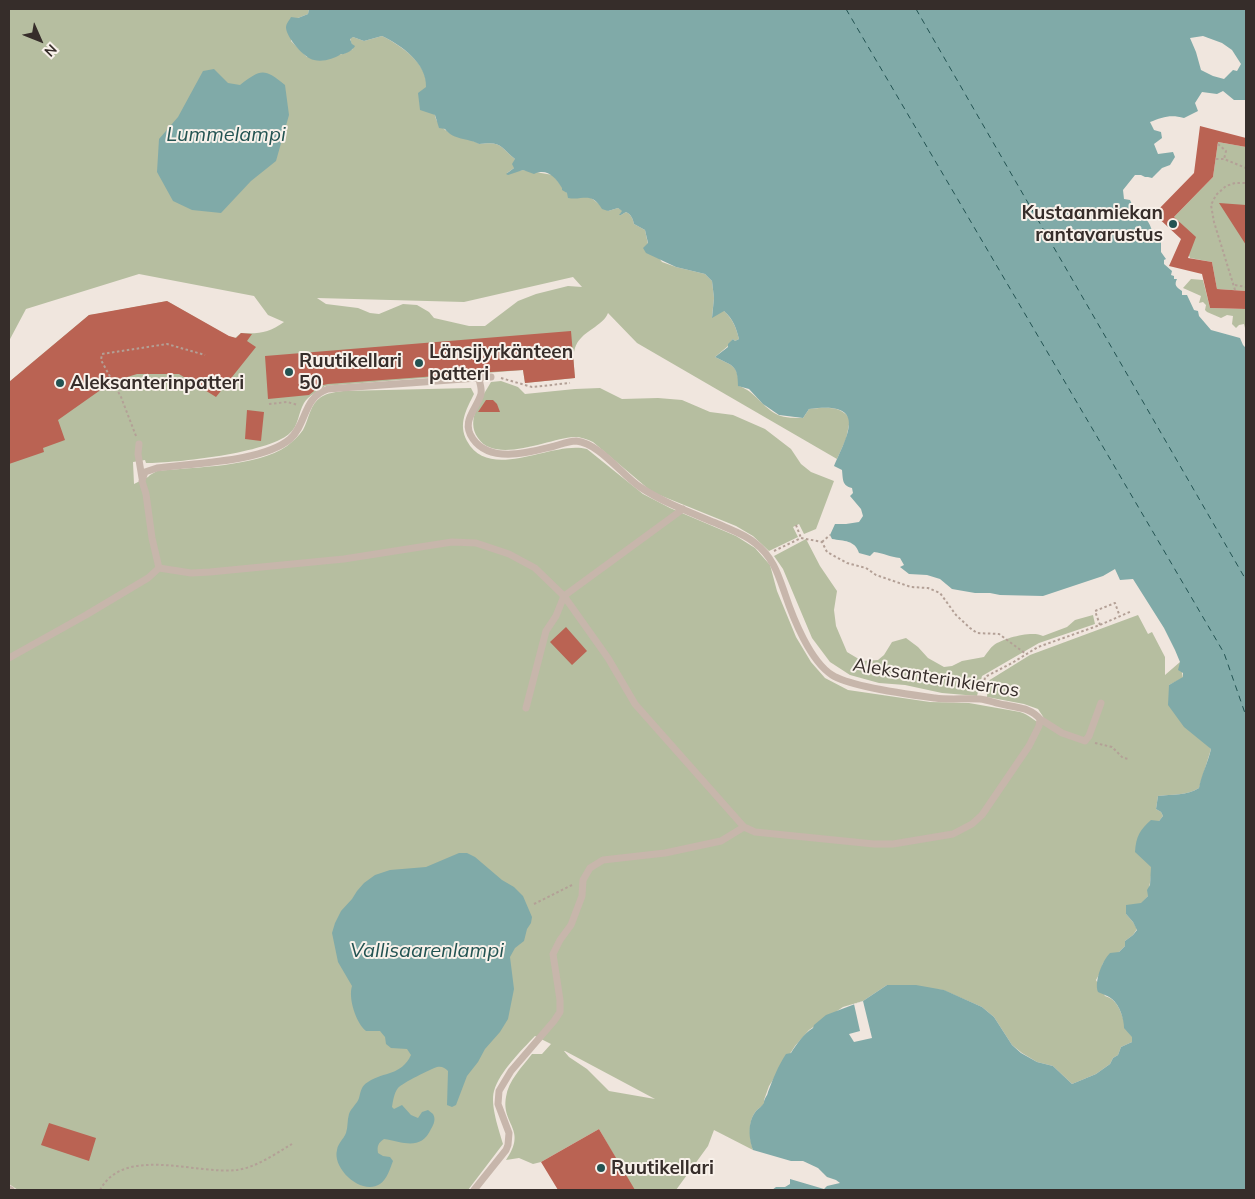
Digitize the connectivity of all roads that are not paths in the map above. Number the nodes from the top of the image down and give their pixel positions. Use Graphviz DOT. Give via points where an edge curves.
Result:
graph roads {
  1 [pos="491,377"];
  2 [pos="480,379"];
  3 [pos="139,444"];
  4 [pos="142,481"];
  5 [pos="683,509"];
  6 [pos="159,568"];
  7 [pos="564,596"];
  8 [pos="9,658"];
  9 [pos="1101,702"];
  10 [pos="526,708"];
  11 [pos="1040,719"];
  12 [pos="744,826"];
  13 [pos="474,1190"];
  1 -- 2 [label="lane"];
  2 -- 4 [label="lane" via="328,389 316,395 296,433 276,448 244,457 150,469"];
  2 -- 5 [label="lane, Aleksanterinkierros" via="480,395 471,412 469,427 473,439 484,450 514,454 568,442 584,443 640,487"];
  3 -- 4 [label="lane"];
  4 -- 6 [label="lane"];
  5 -- 7 [label="lane"];
  5 -- 11 [label="lane, Aleksanterinkierros" via="748,537 767,554 776,568 803,637 832,675 848,682 935,698 982,700 1023,708"];
  6 -- 7 [label="lane" via="210,572 344,559 452,542 476,543 509,554 535,568"];
  6 -- 8 [label="lane" via="148,578"];
  7 -- 10 [label="lane" via="546,630"];
  7 -- 12 [label="lane" via="608,658 635,704"];
  9 -- 11 [label="lane" via="1085,741 1062,733"];
  11 -- 12 [label="lane, Aleksanterinkierros" via="1029,746 982,815 953,834 874,844 756,832"];
  12 -- 13 [label="lane" via="721,841 665,853 603,860 590,868 572,925 553,954 560,1012 501,1086 498,1104 509,1133 508,1144"];
}
